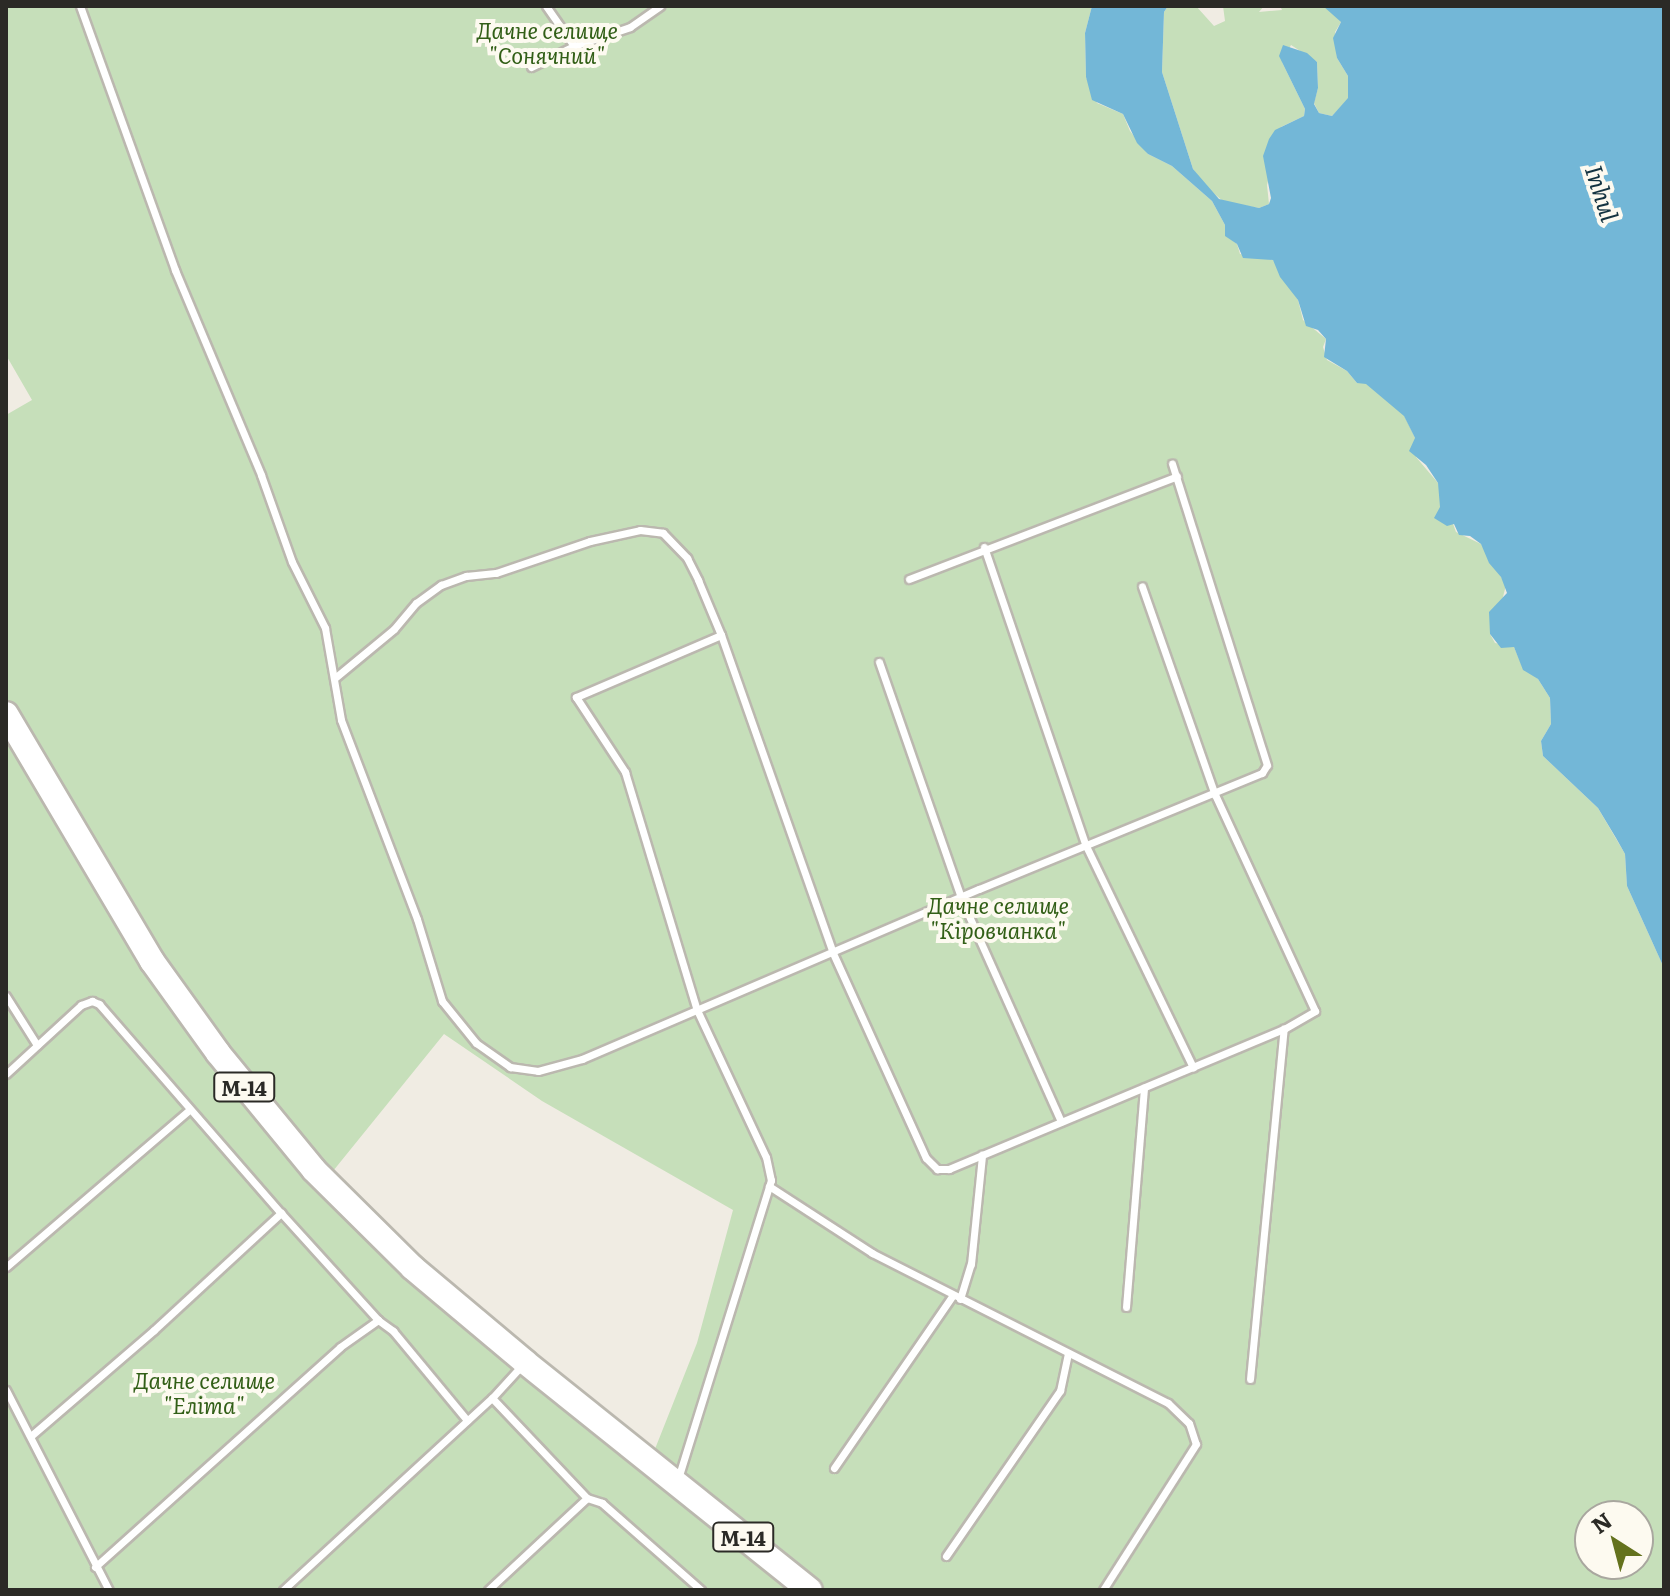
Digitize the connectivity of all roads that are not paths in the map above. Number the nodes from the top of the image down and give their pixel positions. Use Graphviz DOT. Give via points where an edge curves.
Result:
graph roads {
  1 [pos="80,6"];
  2 [pos="546,6"];
  3 [pos="660,6"];
  4 [pos="574,46"];
  5 [pos="531,67"];
  6 [pos="1172,464"];
  7 [pos="1177,476"];
  8 [pos="984,547"];
  9 [pos="909,579"];
  10 [pos="1142,586"];
  11 [pos="721,635"];
  12 [pos="879,662"];
  13 [pos="336,677"];
  14 [pos="6,714"];
  15 [pos="1215,795"];
  16 [pos="1086,846"];
  17 [pos="961,898"];
  18 [pos="832,951"];
  19 [pos="6,996"];
  20 [pos="697,1010"];
  21 [pos="1284,1029"];
  22 [pos="37,1045"];
  23 [pos="1193,1067"];
  24 [pos="6,1074"];
  25 [pos="1144,1088"];
  26 [pos="189,1110"];
  27 [pos="1061,1122"];
  28 [pos="982,1155"];
  29 [pos="769,1186"];
  30 [pos="281,1213"];
  31 [pos="6,1267"];
  32 [pos="957,1297"];
  33 [pos="1126,1307"];
  34 [pos="378,1320"];
  35 [pos="1068,1354"];
  36 [pos="525,1362"];
  37 [pos="1250,1379"];
  38 [pos="6,1390"];
  39 [pos="492,1398"];
  40 [pos="467,1420"];
  41 [pos="32,1435"];
  42 [pos="834,1468"];
  43 [pos="676,1484"];
  44 [pos="587,1498"];
  45 [pos="946,1556"];
  46 [pos="95,1567"];
  47 [pos="109,1590"];
  48 [pos="283,1590"];
  49 [pos="488,1590"];
  50 [pos="701,1590"];
  51 [pos="810,1590"];
  52 [pos="1103,1590"];
  1 -- 13 [label="lane" via="175,270 292,562 318,608"];
  2 -- 4 [label="lane"];
  3 -- 4 [label="lane" via="630,27"];
  4 -- 5 [label="lane"];
  6 -- 7 [label="lane"];
  7 -- 8 [label="lane"];
  7 -- 15 [label="lane" via="1267,765 1256,777"];
  8 -- 9 [label="lane"];
  8 -- 16 [label="lane"];
  10 -- 15 [label="lane"];
  11 -- 13 [label="lane" via="682,551 663,533 640,530 441,585"];
  11 -- 18 [label="lane"];
  11 -- 20 [label="lane" via="576,697 625,772"];
  12 -- 17 [label="lane"];
  13 -- 20 [label="lane" via="341,720 417,919 442,1001 476,1043 510,1067 538,1071 582,1059"];
  14 -- 36 [label="highway, М-14" via="152,961 286,1140 378,1236"];
  15 -- 16 [label="lane"];
  15 -- 21 [label="lane" via="1315,1011"];
  16 -- 17 [label="lane"];
  16 -- 23 [label="lane"];
  17 -- 18 [label="lane"];
  17 -- 27 [label="lane"];
  18 -- 20 [label="lane"];
  18 -- 28 [label="lane" via="926,1158 937,1169 949,1169"];
  19 -- 22 [label="lane"];
  20 -- 29 [label="lane" via="766,1157"];
  21 -- 23 [label="lane"];
  21 -- 37 [label="lane"];
  22 -- 24 [label="lane"];
  22 -- 26 [label="lane" via="92,1001"];
  23 -- 25 [label="lane"];
  25 -- 27 [label="lane"];
  25 -- 33 [label="lane"];
  26 -- 30 [label="lane"];
  26 -- 31 [label="lane"];
  27 -- 28 [label="lane"];
  28 -- 32 [label="lane" via="971,1264"];
  29 -- 32 [label="lane" via="872,1253"];
  29 -- 43 [label="lane"];
  30 -- 34 [label="lane"];
  30 -- 41 [label="lane"];
  32 -- 35 [label="lane"];
  32 -- 42 [label="lane"];
  34 -- 40 [label="lane"];
  34 -- 46 [label="lane" via="340,1347"];
  35 -- 45 [label="lane" via="1060,1391"];
  35 -- 52 [label="lane" via="1168,1403 1189,1423 1196,1444"];
  36 -- 39 [label="lane"];
  36 -- 43 [label="highway, М-14"];
  38 -- 41 [label="lane"];
  39 -- 40 [label="lane"];
  39 -- 44 [label="lane"];
  40 -- 48 [label="lane"];
  41 -- 46 [label="lane"];
  43 -- 51 [label="highway, М-14"];
  44 -- 49 [label="lane"];
  44 -- 50 [label="lane" via="602,1503"];
  46 -- 47 [label="lane"];
}
